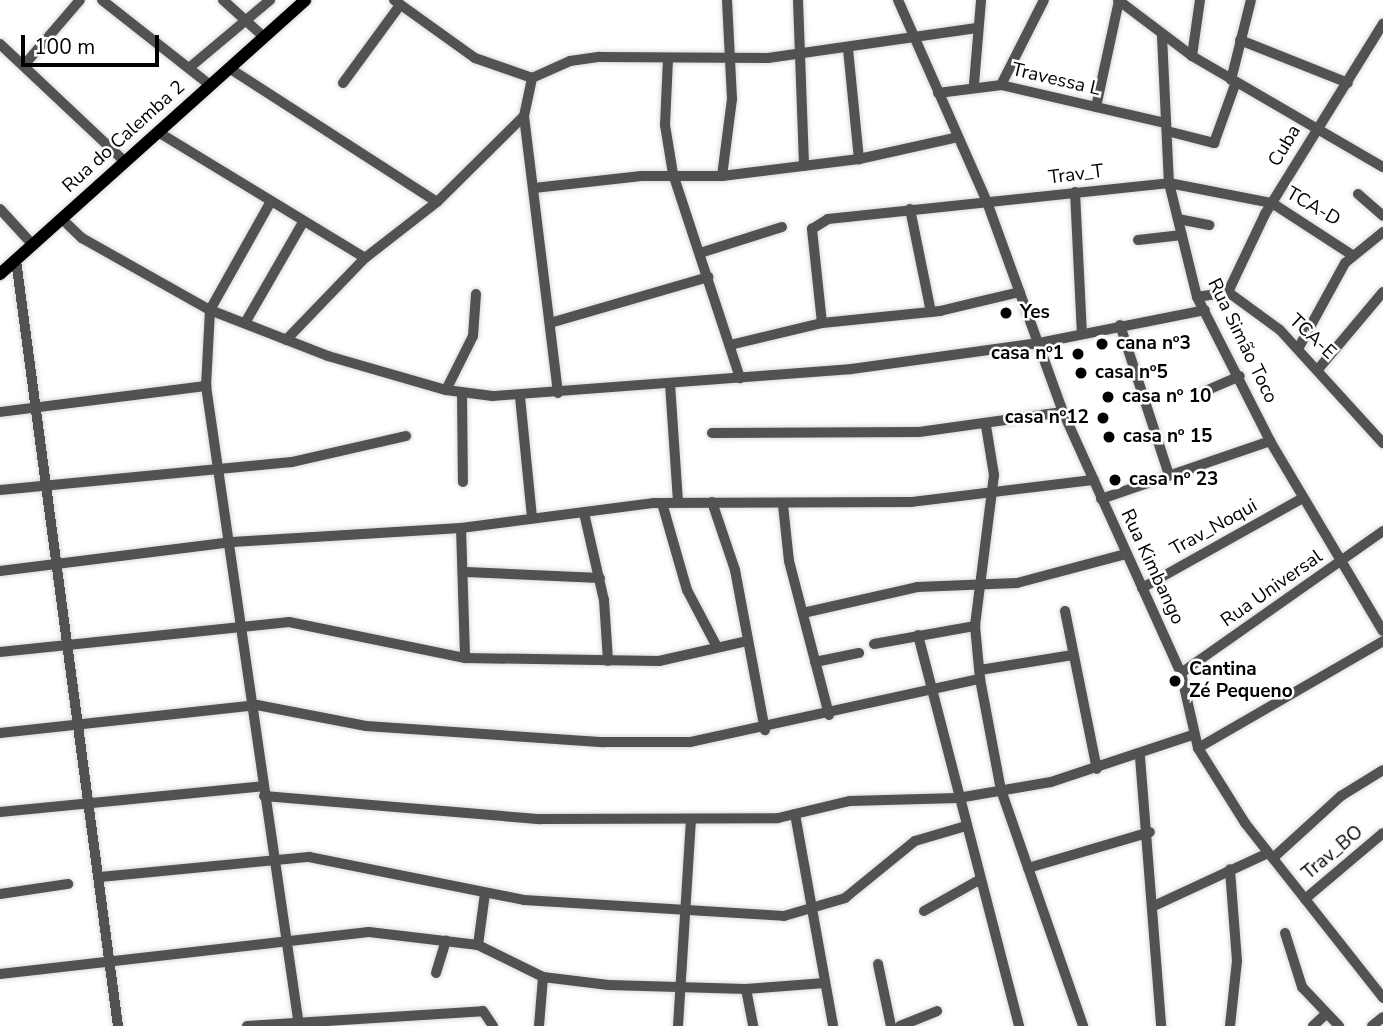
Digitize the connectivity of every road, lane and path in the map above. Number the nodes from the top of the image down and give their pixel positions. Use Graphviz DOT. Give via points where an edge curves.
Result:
graph roads {
  1 [pos="80,0"];
  2 [pos="102,0"];
  3 [pos="223,0"];
  4 [pos="270,0"];
  5 [pos="305,0"];
  6 [pos="727,0"];
  7 [pos="798,0"];
  8 [pos="898,0"];
  9 [pos="981,0"];
  10 [pos="1044,0"];
  11 [pos="1200,0"];
  12 [pos="1251,0"];
  13 [pos="1122,2"];
  14 [pos="397,3"];
  15 [pos="246,20"];
  16 [pos="1383,24"];
  17 [pos="975,28"];
  18 [pos="1162,36"];
  19 [pos="264,37"];
  20 [pos="913,39"];
  21 [pos="1240,40"];
  22 [pos="0,44"];
  23 [pos="848,49"];
  24 [pos="796,55"];
  25 [pos="1192,56"];
  26 [pos="733,58"];
  27 [pos="668,59"];
  28 [pos="25,64"];
  29 [pos="189,68"];
  30 [pos="229,68"];
  31 [pos="531,78"];
  32 [pos="1234,81"];
  33 [pos="343,83"];
  34 [pos="1348,83"];
  35 [pos="974,84"];
  36 [pos="210,85"];
  37 [pos="1001,85"];
  38 [pos="939,93"];
  39 [pos="1096,107"];
  40 [pos="524,116"];
  41 [pos="1166,127"];
  42 [pos="1317,127"];
  43 [pos="158,132"];
  44 [pos="958,137"];
  45 [pos="859,159"];
  46 [pos="125,162"];
  47 [pos="804,166"];
  48 [pos="1383,167"];
  49 [pos="673,174"];
  50 [pos="722,176"];
  51 [pos="1169,183"];
  52 [pos="534,188"];
  53 [pos="1075,192"];
  54 [pos="1358,194"];
  55 [pos="438,202"];
  56 [pos="987,202"];
  57 [pos="1272,203"];
  58 [pos="271,204"];
  59 [pos="0,209"];
  60 [pos="910,209"];
  61 [pos="1383,216"];
  62 [pos="62,219"];
  63 [pos="1178,219"];
  64 [pos="303,222"];
  65 [pos="1209,225"];
  66 [pos="782,227"];
  67 [pos="1383,232"];
  68 [pos="1182,235"];
  69 [pos="1138,240"];
  70 [pos="33,245"];
  71 [pos="700,253"];
  72 [pos="1352,255"];
  73 [pos="365,258"];
  74 [pos="16,260"];
  75 [pos="0,274"];
  76 [pos="708,277"];
  77 [pos="1020,292"];
  78 [pos="1228,292"];
  79 [pos="1383,292"];
  80 [pos="476,294"];
  81 [pos="1197,297"];
  82 [pos="210,310"];
  83 [pos="1205,310"];
  84 [pos="931,312"];
  85 [pos="245,323"];
  86 [pos="550,323"];
  87 [pos="822,323"];
  88 [pos="1120,325"];
  89 [pos="1082,334"];
  90 [pos="286,340"];
  91 [pos="1039,343"];
  92 [pos="730,345"];
  93 [pos="1299,347"];
  94 [pos="1320,367"];
  95 [pos="1240,376"];
  96 [pos="740,378"];
  97 [pos="670,384"];
  98 [pos="206,386"];
  99 [pos="446,390"];
  100 [pos="1203,392"];
  101 [pos="462,393"];
  102 [pos="558,393"];
  103 [pos="520,397"];
  104 [pos="33,407"];
  105 [pos="0,412"];
  106 [pos="1063,412"];
  107 [pos="986,426"];
  108 [pos="712,433"];
  109 [pos="406,436"];
  110 [pos="1270,440"];
  111 [pos="1383,443"];
  112 [pos="221,471"];
  113 [pos="1169,475"];
  114 [pos="1094,481"];
  115 [pos="463,482"];
  116 [pos="46,485"];
  117 [pos="0,490"];
  118 [pos="992,492"];
  119 [pos="1303,498"];
  120 [pos="1101,499"];
  121 [pos="678,502"];
  122 [pos="712,502"];
  123 [pos="662,503"];
  124 [pos="783,505"];
  125 [pos="584,513"];
  126 [pos="532,518"];
  127 [pos="461,528"];
  128 [pos="1383,531"];
  129 [pos="232,542"];
  130 [pos="1126,554"];
  131 [pos="1342,560"];
  132 [pos="53,566"];
  133 [pos="0,572"];
  134 [pos="466,572"];
  135 [pos="600,578"];
  136 [pos="982,587"];
  137 [pos="1142,587"];
  138 [pos="1065,611"];
  139 [pos="803,614"];
  140 [pos="242,624"];
  141 [pos="975,626"];
  142 [pos="1383,632"];
  143 [pos="918,635"];
  144 [pos="748,641"];
  145 [pos="66,644"];
  146 [pos="874,644"];
  147 [pos="717,648"];
  148 [pos="0,652"];
  149 [pos="859,653"];
  150 [pos="1073,655"];
  151 [pos="465,658"];
  152 [pos="608,661"];
  153 [pos="815,662"];
  154 [pos="1181,673"];
  155 [pos="980,675"];
  156 [pos="933,691"];
  157 [pos="257,705"];
  158 [pos="829,715"];
  159 [pos="77,723"];
  160 [pos="765,730"];
  161 [pos="0,733"];
  162 [pos="1192,735"];
  163 [pos="1198,748"];
  164 [pos="1140,757"];
  165 [pos="1097,769"];
  166 [pos="1383,770"];
  167 [pos="1001,790"];
  168 [pos="264,791"];
  169 [pos="958,798"];
  170 [pos="89,803"];
  171 [pos="0,812"];
  172 [pos="795,814"];
  173 [pos="691,820"];
  174 [pos="966,826"];
  175 [pos="1150,832"];
  176 [pos="1383,833"];
  177 [pos="1270,855"];
  178 [pos="273,858"];
  179 [pos="1028,868"];
  180 [pos="1230,869"];
  181 [pos="100,877"];
  182 [pos="979,880"];
  183 [pos="68,884"];
  184 [pos="485,893"];
  185 [pos="0,894"];
  186 [pos="1305,899"];
  187 [pos="1156,905"];
  188 [pos="815,907"];
  189 [pos="681,909"];
  190 [pos="924,911"];
  191 [pos="1285,933"];
  192 [pos="288,940"];
  193 [pos="446,941"];
  194 [pos="478,945"];
  195 [pos="110,962"];
  196 [pos="878,964"];
  197 [pos="436,973"];
  198 [pos="0,974"];
  199 [pos="543,977"];
  200 [pos="825,983"];
  201 [pos="679,989"];
  202 [pos="746,989"];
  203 [pos="1383,998"];
  204 [pos="937,1011"];
  205 [pos="1326,1014"];
  206 [pos="1383,1017"];
  207 [pos="299,1024"];
  208 [pos="118,1026"];
  209 [pos="247,1026"];
  210 [pos="493,1026"];
  211 [pos="540,1026"];
  212 [pos="678,1026"];
  213 [pos="753,1026"];
  214 [pos="833,1026"];
  215 [pos="891,1026"];
  216 [pos="900,1026"];
  217 [pos="1019,1026"];
  218 [pos="1083,1026"];
  219 [pos="1161,1026"];
  220 [pos="1230,1026"];
  221 [pos="1314,1026"];
  222 [pos="1339,1026"];
  223 [pos="1372,1026"];
  1 -- 28 [label="street"];
  2 -- 29 [label="street"];
  3 -- 15 [label="street"];
  4 -- 15 [label="street"];
  5 -- 19 [label="main road, Rua do Calemba 2"];
  6 -- 26 [label="street"];
  7 -- 24 [label="street"];
  8 -- 20 [label="street, Rua Kimbango"];
  9 -- 17 [label="street"];
  10 -- 37 [label="street"];
  11 -- 25 [label="street"];
  12 -- 21 [label="street"];
  13 -- 18 [label="street"];
  13 -- 39 [label="street"];
  14 -- 31 [label="street" via="475,58"];
  14 -- 33 [label="street"];
  15 -- 19 [label="street"];
  15 -- 29 [label="street"];
  16 -- 34 [label="street, Cuba"];
  17 -- 20 [label="street"];
  17 -- 35 [label="street"];
  18 -- 25 [label="street"];
  18 -- 41 [label="street, Rua Simão Toco"];
  19 -- 30 [label="main road, Rua do Calemba 2"];
  20 -- 23 [label="street"];
  20 -- 38 [label="street, Rua Kimbango"];
  21 -- 32 [label="street"];
  21 -- 34 [label="street"];
  22 -- 28 [label="street"];
  23 -- 24 [label="street"];
  23 -- 45 [label="street"];
  24 -- 26 [label="street"];
  24 -- 47 [label="street"];
  25 -- 32 [label="street"];
  26 -- 27 [label="street"];
  26 -- 50 [label="street"];
  27 -- 31 [label="street" via="570,61"];
  27 -- 49 [label="street" via="665,125"];
  28 -- 46 [label="street"];
  29 -- 36 [label="street"];
  30 -- 36 [label="main road, Rua do Calemba 2"];
  30 -- 55 [label="street"];
  31 -- 40 [label="street"];
  32 -- 41 [label="street, Travessa L" via="1214,143"];
  32 -- 42 [label="street"];
  34 -- 42 [label="street, Cuba"];
  35 -- 37 [label="street, Travessa L"];
  35 -- 38 [label="street, Travessa L"];
  36 -- 43 [label="main road, Rua do Calemba 2"];
  37 -- 39 [label="street, Travessa L"];
  38 -- 44 [label="street, Rua Kimbango"];
  39 -- 41 [label="street, Travessa L"];
  40 -- 52 [label="street"];
  40 -- 55 [label="street"];
  41 -- 51 [label="street, Rua Simão Toco"];
  42 -- 48 [label="street"];
  42 -- 57 [label="street, Cuba"];
  43 -- 46 [label="main road, Rua do Calemba 2"];
  43 -- 58 [label="street"];
  44 -- 45 [label="street"];
  44 -- 56 [label="street, Rua Kimbango"];
  45 -- 47 [label="street"];
  46 -- 62 [label="main road, Rua do Calemba 2"];
  47 -- 50 [label="street"];
  49 -- 50 [label="street"];
  49 -- 52 [label="street"];
  49 -- 71 [label="street"];
  51 -- 53 [label="street, Trav_T"];
  51 -- 57 [label="street, TCA-D"];
  51 -- 63 [label="street, Rua Simão Toco"];
  52 -- 86 [label="street"];
  53 -- 56 [label="street, Trav_T"];
  53 -- 89 [label="street"];
  54 -- 61 [label="street"];
  55 -- 73 [label="street"];
  56 -- 60 [label="street, Trav_T"];
  56 -- 77 [label="street, Rua Kimbango"];
  57 -- 72 [label="street, TCA-D"];
  57 -- 78 [label="street, Cuba"];
  58 -- 64 [label="street"];
  58 -- 82 [label="street"];
  59 -- 70 [label="street"];
  60 -- 84 [label="street"];
  60 -- 87 [label="street, Trav_T" via="813,225"];
  62 -- 70 [label="main road, Rua do Calemba 2"];
  62 -- 82 [label="street" via="82,237"];
  63 -- 65 [label="street"];
  63 -- 68 [label="street, Rua Simão Toco"];
  64 -- 73 [label="street"];
  64 -- 85 [label="street"];
  66 -- 71 [label="street"];
  67 -- 72 [label="street"];
  68 -- 69 [label="street"];
  68 -- 81 [label="street, Rua Simão Toco"];
  70 -- 74 [label="main road, Rua do Calemba 2"];
  71 -- 76 [label="street"];
  72 -- 93 [label="street"];
  73 -- 90 [label="street"];
  74 -- 75 [label="main road, Rua do Calemba 2"];
  74 -- 104 [label="street"];
  76 -- 86 [label="street"];
  76 -- 92 [label="street"];
  77 -- 84 [label="street"];
  77 -- 91 [label="street, Rua Kimbango"];
  78 -- 81 [label="street"];
  78 -- 93 [label="street, TCA-E"];
  79 -- 94 [label="street"];
  80 -- 99 [label="street" via="473,336"];
  81 -- 83 [label="street, Rua Simão Toco"];
  82 -- 85 [label="street"];
  82 -- 98 [label="street"];
  83 -- 88 [label="street"];
  83 -- 95 [label="street, Rua Simão Toco"];
  84 -- 87 [label="street"];
  85 -- 90 [label="street"];
  86 -- 102 [label="street"];
  87 -- 92 [label="street"];
  88 -- 89 [label="street"];
  88 -- 113 [label="street"];
  89 -- 91 [label="street"];
  90 -- 99 [label="street"];
  91 -- 96 [label="street"];
  91 -- 106 [label="street, Rua Kimbango"];
  92 -- 96 [label="street"];
  93 -- 94 [label="street, TCA-E"];
  94 -- 111 [label="street, TCA-E"];
  95 -- 100 [label="street"];
  95 -- 110 [label="street, Rua Simão Toco"];
  96 -- 97 [label="street"];
  97 -- 102 [label="street"];
  97 -- 121 [label="street"];
  98 -- 104 [label="street"];
  98 -- 112 [label="street"];
  99 -- 101 [label="street"];
  101 -- 103 [label="street"];
  101 -- 115 [label="street"];
  102 -- 103 [label="street"];
  103 -- 126 [label="street"];
  104 -- 105 [label="street"];
  104 -- 116 [label="street"];
  106 -- 107 [label="street"];
  106 -- 114 [label="street, Rua Kimbango"];
  107 -- 108 [label="street"];
  107 -- 118 [label="street"];
  109 -- 112 [label="street"];
  110 -- 113 [label="street"];
  110 -- 119 [label="street, Rua Simão Toco"];
  112 -- 116 [label="street"];
  112 -- 129 [label="street"];
  113 -- 120 [label="street"];
  114 -- 118 [label="street"];
  114 -- 120 [label="street, Rua Kimbango"];
  116 -- 117 [label="street"];
  116 -- 132 [label="street"];
  118 -- 124 [label="street"];
  118 -- 136 [label="street"];
  119 -- 131 [label="street, Rua Simão Toco"];
  119 -- 137 [label="street, Trav_Noqui"];
  120 -- 130 [label="street, Rua Kimbango"];
  121 -- 122 [label="street"];
  121 -- 123 [label="street"];
  122 -- 124 [label="street"];
  122 -- 144 [label="street" via="735,570"];
  123 -- 125 [label="street"];
  123 -- 147 [label="street" via="683,580"];
  124 -- 139 [label="street"];
  125 -- 126 [label="street"];
  125 -- 135 [label="street"];
  126 -- 127 [label="street"];
  127 -- 129 [label="street"];
  127 -- 134 [label="street"];
  128 -- 131 [label="street, Rua Universal"];
  129 -- 132 [label="street"];
  129 -- 140 [label="street"];
  130 -- 136 [label="street"];
  130 -- 137 [label="street, Rua Kimbango"];
  131 -- 142 [label="street, Rua Simão Toco"];
  131 -- 154 [label="street, Rua Universal"];
  132 -- 133 [label="street"];
  132 -- 145 [label="street"];
  134 -- 135 [label="street"];
  134 -- 151 [label="street"];
  135 -- 152 [label="street"];
  136 -- 139 [label="street" via="917,587"];
  136 -- 141 [label="street"];
  137 -- 154 [label="street, Rua Kimbango"];
  138 -- 150 [label="street"];
  139 -- 153 [label="street"];
  140 -- 145 [label="street"];
  140 -- 151 [label="street" via="302,623 403,650"];
  140 -- 157 [label="street"];
  141 -- 143 [label="street"];
  141 -- 155 [label="street"];
  142 -- 163 [label="street"];
  143 -- 146 [label="street"];
  143 -- 156 [label="street"];
  144 -- 147 [label="street"];
  144 -- 160 [label="street"];
  145 -- 148 [label="street"];
  145 -- 159 [label="street"];
  147 -- 152 [label="street" via="659,661"];
  149 -- 153 [label="street"];
  150 -- 155 [label="street"];
  150 -- 165 [label="street"];
  151 -- 152 [label="street"];
  153 -- 158 [label="street"];
  154 -- 162 [label="street, Rua Kimbango"];
  155 -- 156 [label="street"];
  155 -- 167 [label="street"];
  156 -- 158 [label="street"];
  156 -- 169 [label="street"];
  157 -- 159 [label="street"];
  157 -- 160 [label="street" via="366,726 603,743 690,742"];
  157 -- 168 [label="street"];
  158 -- 160 [label="street"];
  159 -- 161 [label="street"];
  159 -- 170 [label="street"];
  162 -- 163 [label="street, Rua Kimbango"];
  162 -- 164 [label="street"];
  163 -- 177 [label="street, Rua Kimbango"];
  164 -- 165 [label="street"];
  164 -- 175 [label="street"];
  165 -- 167 [label="street"];
  166 -- 177 [label="street" via="1341,796"];
  167 -- 169 [label="street"];
  167 -- 179 [label="street"];
  168 -- 170 [label="street"];
  168 -- 173 [label="street" via="540,819"];
  168 -- 178 [label="street"];
  169 -- 172 [label="street" via="850,801"];
  169 -- 174 [label="street"];
  170 -- 171 [label="street"];
  170 -- 181 [label="street"];
  172 -- 173 [label="street"];
  172 -- 188 [label="street"];
  173 -- 189 [label="street"];
  174 -- 182 [label="street"];
  174 -- 188 [label="street" via="915,841 852,894"];
  175 -- 179 [label="street"];
  175 -- 187 [label="street"];
  176 -- 186 [label="street, Trav_BO"];
  177 -- 180 [label="street"];
  177 -- 186 [label="street, Rua Kimbango"];
  178 -- 181 [label="street"];
  178 -- 184 [label="street" via="322,859"];
  178 -- 192 [label="street"];
  179 -- 218 [label="street"];
  180 -- 187 [label="street"];
  180 -- 220 [label="street" via="1237,961"];
  181 -- 195 [label="street"];
  182 -- 190 [label="street"];
  182 -- 217 [label="street"];
  183 -- 185 [label="street"];
  184 -- 189 [label="street" via="579,906"];
  184 -- 194 [label="street"];
  186 -- 203 [label="street, Rua Kimbango"];
  187 -- 219 [label="street"];
  188 -- 189 [label="street" via="784,916"];
  188 -- 200 [label="street"];
  189 -- 201 [label="street"];
  191 -- 205 [label="street" via="1302,987"];
  192 -- 193 [label="street" via="369,932"];
  192 -- 195 [label="street"];
  192 -- 207 [label="street"];
  193 -- 194 [label="street"];
  193 -- 197 [label="street"];
  194 -- 199 [label="street"];
  195 -- 198 [label="street"];
  195 -- 208 [label="street"];
  196 -- 215 [label="street"];
  199 -- 201 [label="street"];
  199 -- 211 [label="street"];
  200 -- 202 [label="street"];
  200 -- 214 [label="street"];
  201 -- 202 [label="street"];
  201 -- 212 [label="street"];
  202 -- 213 [label="street"];
  204 -- 216 [label="street"];
  205 -- 221 [label="street"];
  205 -- 222 [label="street"];
  206 -- 223 [label="street"];
  207 -- 209 [label="street"];
  207 -- 210 [label="street" via="483,1011"];
}
